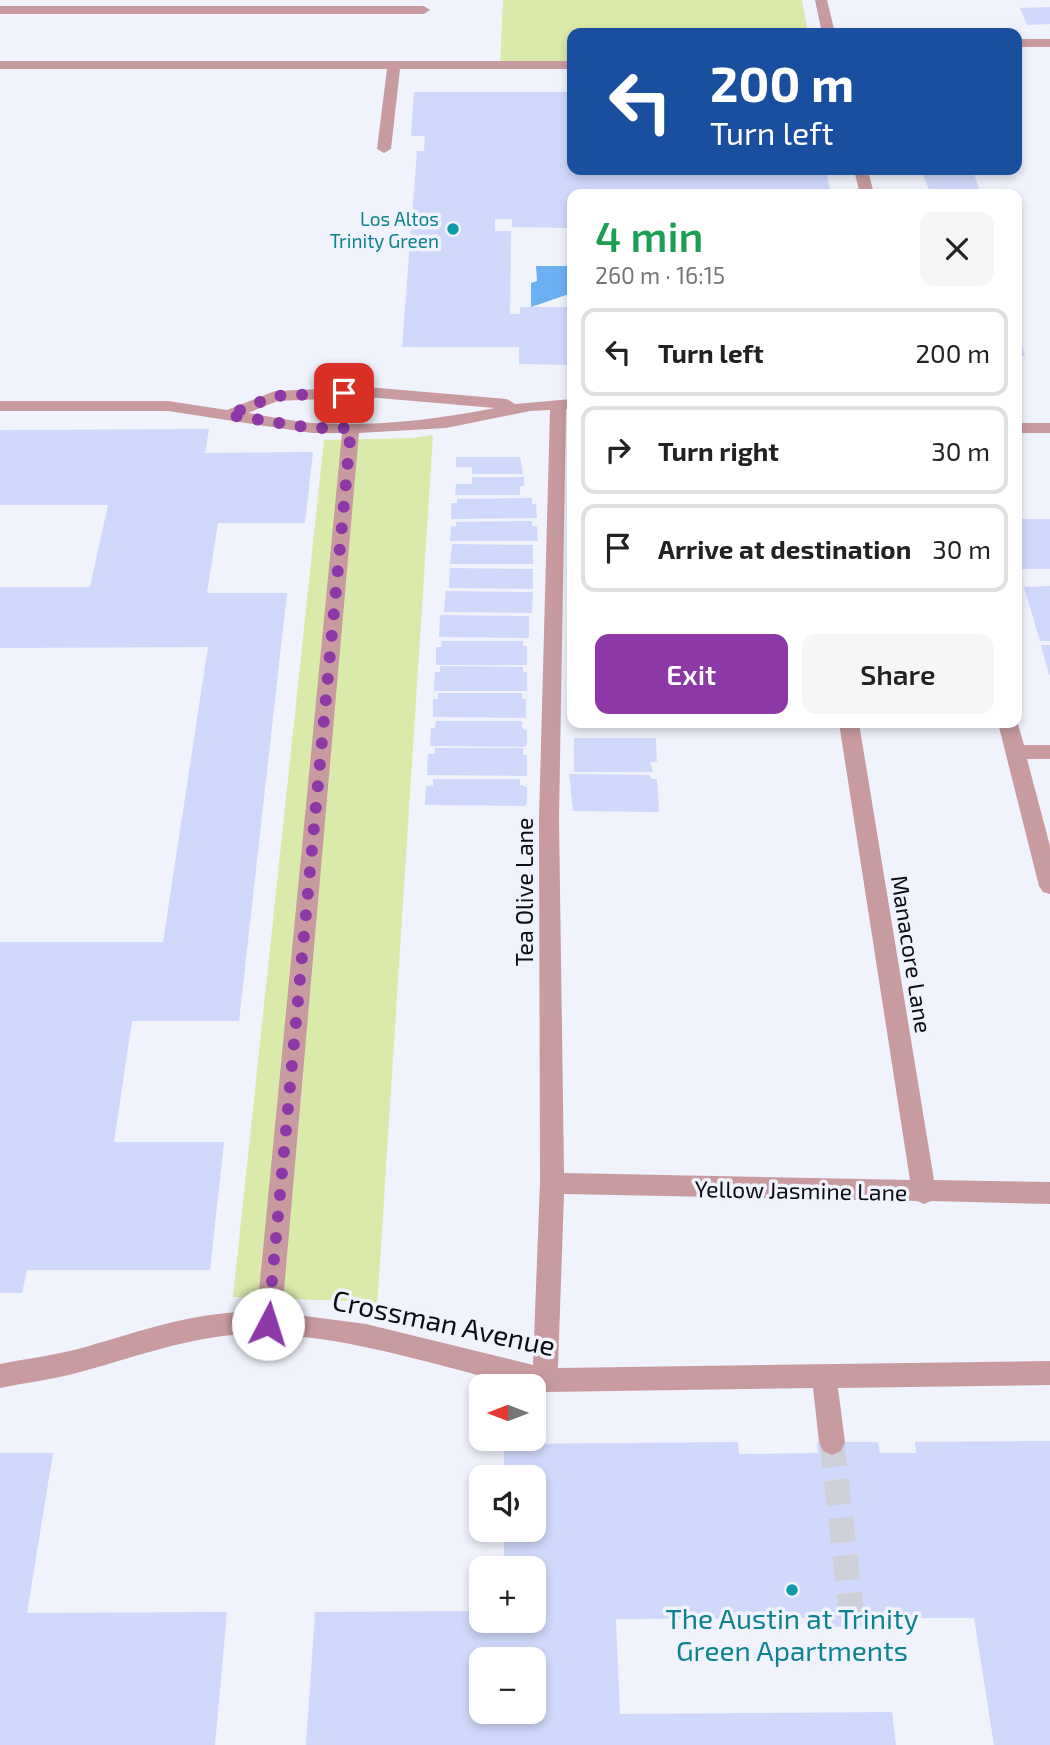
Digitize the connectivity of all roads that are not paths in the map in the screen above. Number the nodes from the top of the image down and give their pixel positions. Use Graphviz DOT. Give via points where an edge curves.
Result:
graph roads {
  1 [pos="821,0"];
  2 [pos="0,10"];
  3 [pos="424,10"];
  4 [pos="828,28"];
  5 [pos="1022,43"];
  6 [pos="1050,43"];
  7 [pos="0,65"];
  8 [pos="394,65"];
  9 [pos="567,65"];
  10 [pos="384,149"];
  11 [pos="565,404"];
  12 [pos="0,406"];
  13 [pos="530,406"];
  14 [pos="228,415"];
  15 [pos="351,428"];
  16 [pos="1022,428"];
  17 [pos="1050,428"];
  18 [pos="565,492"];
  19 [pos="850,728"];
  20 [pos="1009,728"];
  21 [pos="1016,752"];
  22 [pos="1050,752"];
  23 [pos="1050,886"];
  24 [pos="552,1184"];
  25 [pos="924,1193"];
  26 [pos="1050,1194"];
  27 [pos="268,1324"];
  28 [pos="1050,1373"];
  29 [pos="521,1374"];
  30 [pos="545,1374"];
  31 [pos="0,1376"];
  32 [pos="824,1376"];
  33 [pos="546,1380"];
  34 [pos="832,1442"];
  1 -- 4 [label="street"];
  2 -- 3 [label="street"];
  5 -- 6 [label="street"];
  7 -- 8 [label="street"];
  8 -- 9 [label="street"];
  8 -- 10 [label="street"];
  11 -- 13 [label="street"];
  11 -- 18 [label="street, Tea Olive Lane"];
  12 -- 14 [label="street" via="168,406"];
  13 -- 14 [label="street" via="367,392 275,396"];
  13 -- 15 [label="street" via="446,423"];
  14 -- 15 [label="street" via="312,428"];
  15 -- 27 [label="street"];
  16 -- 17 [label="street"];
  18 -- 24 [label="street, Tea Olive Lane" via="549,819"];
  19 -- 25 [label="street, Manacore Lane"];
  20 -- 21 [label="street"];
  21 -- 22 [label="street"];
  21 -- 23 [label="street"];
  24 -- 25 [label="street, Yellow Jasmine Lane"];
  24 -- 30 [label="street, Tea Olive Lane"];
  25 -- 26 [label="street, Yellow Jasmine Lane"];
  27 -- 29 [label="street, Crossman Avenue" via="366,1336"];
  27 -- 31 [label="street, Crossman Avenue" via="234,1323 143,1340 72,1362"];
  28 -- 32 [label="street, Crossman Avenue"];
  32 -- 33 [label="street, Crossman Avenue"];
  32 -- 34 [label="street"];
}
